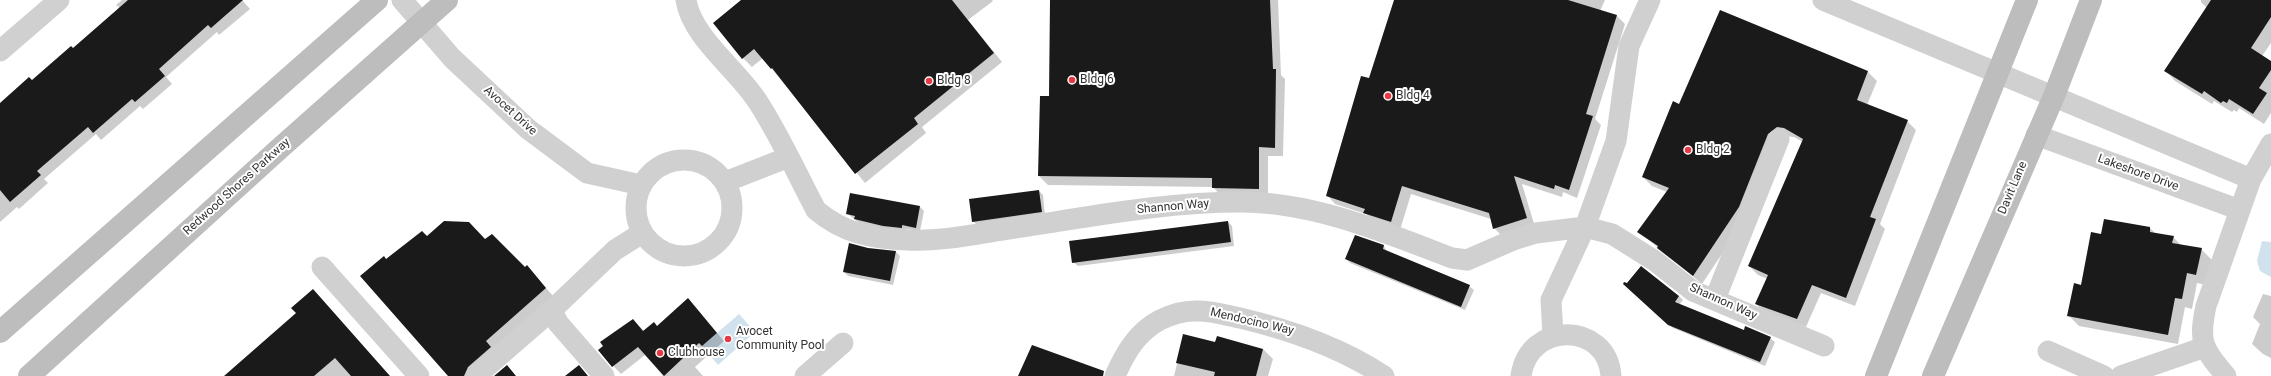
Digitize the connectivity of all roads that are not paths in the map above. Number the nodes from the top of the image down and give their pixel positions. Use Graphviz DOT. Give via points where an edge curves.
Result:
graph roads {
  1 [pos="59,0"];
  2 [pos="377,0"];
  3 [pos="402,0"];
  4 [pos="448,0"];
  5 [pos="686,0"];
  6 [pos="1650,0"];
  7 [pos="1823,0"];
  8 [pos="2027,0"];
  9 [pos="2091,0"];
  10 [pos="422,22"];
  11 [pos="0,51"];
  12 [pos="1998,72"];
  13 [pos="2054,96"];
  14 [pos="2036,135"];
  15 [pos="1779,139"];
  16 [pos="2271,144"];
  17 [pos="789,157"];
  18 [pos="2251,179"];
  19 [pos="724,182"];
  20 [pos="641,185"];
  21 [pos="2240,210"];
  22 [pos="1585,227"];
  23 [pos="642,233"];
  24 [pos="322,267"];
  25 [pos="1714,299"];
  26 [pos="552,310"];
  27 [pos="0,332"];
  28 [pos="1553,336"];
  29 [pos="843,343"];
  30 [pos="1824,346"];
  31 [pos="2205,347"];
  32 [pos="2048,351"];
  33 [pos="29,376"];
  34 [pos="419,376"];
  35 [pos="476,376"];
  36 [pos="604,376"];
  37 [pos="805,376"];
  38 [pos="1116,376"];
  39 [pos="1384,376"];
  40 [pos="1520,376"];
  41 [pos="1611,376"];
  42 [pos="1876,376"];
  43 [pos="1933,376"];
  44 [pos="2104,376"];
  45 [pos="2121,376"];
  46 [pos="2226,376"];
  1 -- 11 [label="street"];
  2 -- 27 [label="main road"];
  3 -- 10 [label="street, Avocet Drive"];
  4 -- 10 [label="main road, Redwood Shores Parkway"];
  5 -- 17 [label="street" via="700,32 757,100"];
  6 -- 22 [label="street" via="1629,46 1616,141"];
  7 -- 12 [label="street"];
  8 -- 12 [label="main road"];
  9 -- 13 [label="main road, Davit Lane"];
  10 -- 20 [label="street, Avocet Drive" via="452,58 528,129 587,173"];
  10 -- 33 [label="main road, Redwood Shores Parkway"];
  12 -- 13 [label="street"];
  12 -- 42 [label="main road"];
  13 -- 14 [label="main road, Davit Lane"];
  13 -- 18 [label="street"];
  14 -- 21 [label="street, Lakeshore Drive"];
  14 -- 43 [label="main road, Davit Lane"];
  15 -- 25 [label="street"];
  16 -- 18 [label="street"];
  17 -- 19 [label="street"];
  17 -- 22 [label="street, Shannon Way" via="816,210 829,221 846,230 889,239 937,240 1155,207 1241,202 1288,205 1337,216 1452,258 1467,260 1512,240 1536,233"];
  18 -- 21 [label="street"];
  19 -- 20 [label="street" via="713,170 699,162 682,160 661,166"];
  19 -- 23 [label="street" via="731,196 729,225 722,238 710,249 696,255 680,257 658,249"];
  20 -- 23 [label="street" via="636,201 636,217"];
  21 -- 31 [label="street" via="2206,306 2202,324 2202,343"];
  22 -- 25 [label="street, Shannon Way" via="1612,234 1655,261 1693,291"];
  22 -- 28 [label="street" via="1551,300"];
  23 -- 26 [label="street" via="615,250"];
  24 -- 34 [label="street"];
  25 -- 30 [label="street, Shannon Way"];
  26 -- 35 [label="street"];
  26 -- 36 [label="street" via="558,322"];
  28 -- 40 [label="street" via="1540,342 1530,351"];
  28 -- 41 [label="street" via="1567,334 1582,337 1595,345 1605,356"];
  29 -- 37 [label="street"];
  31 -- 45 [label="street"];
  31 -- 46 [label="street"];
  32 -- 44 [label="street"];
  38 -- 39 [label="street, Mendocino Way" via="1126,352 1150,327 1168,317 1194,311 1210,311 1297,333 1338,350"];
}
